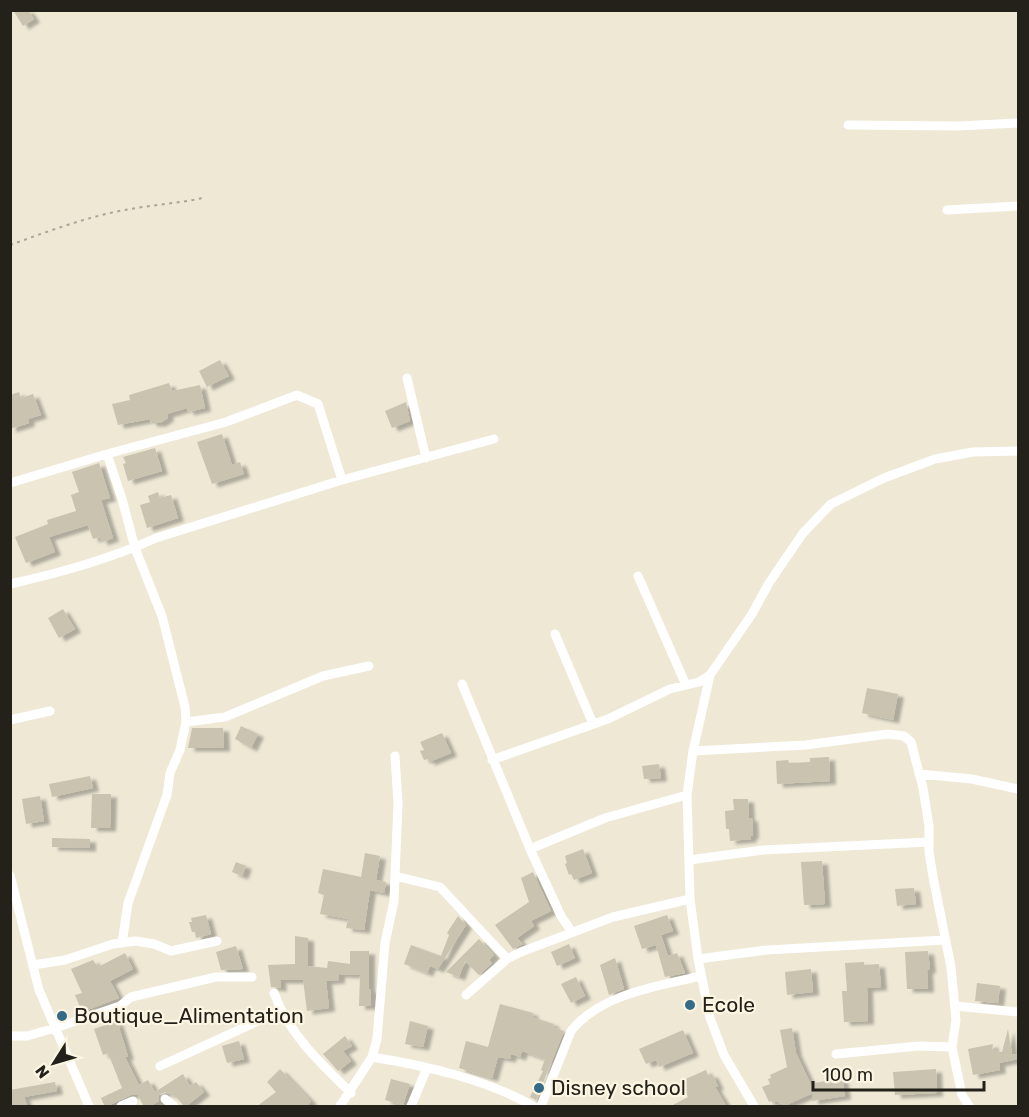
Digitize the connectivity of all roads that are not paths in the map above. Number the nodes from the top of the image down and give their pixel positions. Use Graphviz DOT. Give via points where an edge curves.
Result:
graph roads {
  1 [pos="1018,123"];
  2 [pos="848,125"];
  3 [pos="1018,206"];
  4 [pos="947,210"];
  5 [pos="407,378"];
  6 [pos="494,439"];
  7 [pos="1018,451"];
  8 [pos="107,454"];
  9 [pos="426,458"];
  10 [pos="342,480"];
  11 [pos="10,483"];
  12 [pos="135,548"];
  13 [pos="638,576"];
  14 [pos="10,584"];
  15 [pos="555,634"];
  16 [pos="369,666"];
  17 [pos="710,675"];
  18 [pos="462,684"];
  19 [pos="686,685"];
  20 [pos="50,711"];
  21 [pos="10,720"];
  22 [pos="186,722"];
  23 [pos="593,724"];
  24 [pos="693,751"];
  25 [pos="395,756"];
  26 [pos="492,760"];
  27 [pos="919,774"];
  28 [pos="1018,789"];
  29 [pos="687,795"];
  30 [pos="929,842"];
  31 [pos="530,849"];
  32 [pos="689,860"];
  33 [pos="10,875"];
  34 [pos="395,876"];
  35 [pos="690,899"];
  36 [pos="572,932"];
  37 [pos="945,939"];
  38 [pos="217,941"];
  39 [pos="122,943"];
  40 [pos="698,959"];
  41 [pos="507,960"];
  42 [pos="33,965"];
  43 [pos="701,976"];
  44 [pos="252,977"];
  45 [pos="274,993"];
  46 [pos="466,995"];
  47 [pos="955,1006"];
  48 [pos="280,1011"];
  49 [pos="1018,1012"];
  50 [pos="55,1028"];
  51 [pos="10,1036"];
  52 [pos="952,1047"];
  53 [pos="836,1054"];
  54 [pos="372,1057"];
  55 [pos="160,1066"];
  56 [pos="427,1068"];
  57 [pos="351,1093"];
  58 [pos="165,1099"];
  59 [pos="133,1101"];
  60 [pos="513,1102"];
  61 [pos="89,1107"];
  62 [pos="121,1107"];
  63 [pos="174,1107"];
  64 [pos="340,1107"];
  65 [pos="411,1107"];
  66 [pos="533,1107"];
  67 [pos="541,1107"];
  68 [pos="754,1107"];
  69 [pos="969,1107"];
  1 -- 2 [label="street"];
  3 -- 4 [label="street"];
  5 -- 9 [label="street"];
  6 -- 9 [label="street"];
  7 -- 17 [label="street" via="973,452 935,459 831,504 803,533"];
  8 -- 10 [label="street" via="226,422 297,395 318,404"];
  8 -- 11 [label="street"];
  8 -- 12 [label="street"];
  9 -- 10 [label="street"];
  10 -- 12 [label="street"];
  12 -- 14 [label="street"];
  12 -- 22 [label="street" via="162,616"];
  13 -- 19 [label="street"];
  15 -- 23 [label="street"];
  16 -- 22 [label="street" via="323,676 225,717"];
  17 -- 19 [label="street"];
  17 -- 24 [label="street"];
  18 -- 26 [label="street"];
  19 -- 23 [label="street"];
  20 -- 21 [label="street"];
  22 -- 39 [label="street" via="167,795 128,903"];
  23 -- 26 [label="street"];
  24 -- 27 [label="street" via="899,735 911,742"];
  24 -- 29 [label="street"];
  25 -- 34 [label="street"];
  26 -- 31 [label="street"];
  27 -- 28 [label="street"];
  27 -- 30 [label="street"];
  29 -- 31 [label="street" via="606,818"];
  29 -- 32 [label="street"];
  30 -- 32 [label="street" via="775,849"];
  30 -- 37 [label="street"];
  31 -- 36 [label="street"];
  32 -- 35 [label="street"];
  33 -- 42 [label="street"];
  34 -- 41 [label="street" via="440,887"];
  34 -- 54 [label="street"];
  35 -- 36 [label="street" via="638,910"];
  35 -- 40 [label="street"];
  36 -- 41 [label="street"];
  37 -- 40 [label="street" via="767,950"];
  37 -- 47 [label="street"];
  38 -- 39 [label="street" via="171,951 136,941"];
  39 -- 42 [label="street"];
  40 -- 43 [label="street"];
  41 -- 46 [label="street"];
  42 -- 50 [label="street"];
  43 -- 67 [label="street" via="614,1000 579,1021 571,1031"];
  43 -- 68 [label="street" via="710,1018 724,1055"];
  44 -- 50 [label="street" via="216,977 131,997 120,1006"];
  45 -- 48 [label="street"];
  47 -- 49 [label="street"];
  47 -- 52 [label="street"];
  48 -- 55 [label="street"];
  48 -- 57 [label="street" via="310,1051"];
  50 -- 51 [label="street"];
  50 -- 61 [label="street"];
  52 -- 53 [label="street"];
  52 -- 69 [label="street" via="962,1095"];
  54 -- 56 [label="street"];
  54 -- 57 [label="street"];
  56 -- 60 [label="street" via="463,1078"];
  56 -- 65 [label="street"];
  57 -- 64 [label="street"];
  58 -- 63 [label="street"];
  59 -- 62 [label="street"];
  60 -- 66 [label="street"];
}
